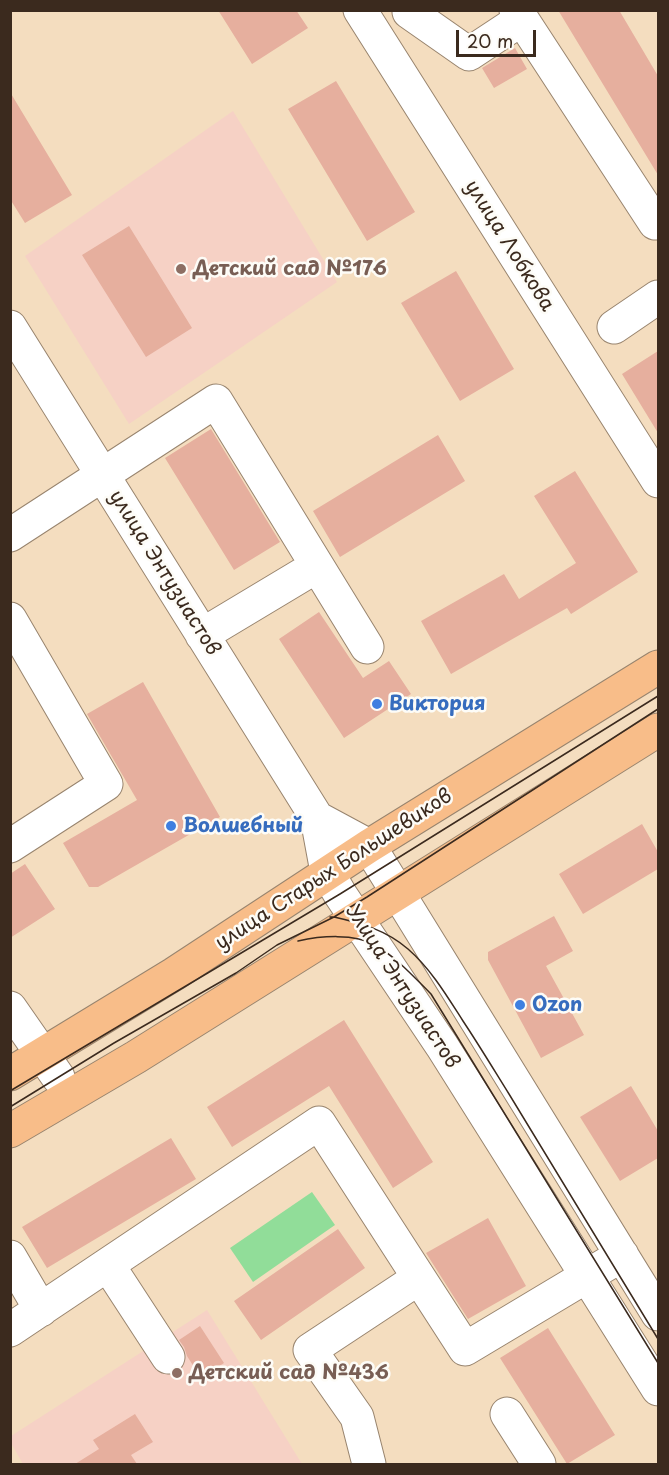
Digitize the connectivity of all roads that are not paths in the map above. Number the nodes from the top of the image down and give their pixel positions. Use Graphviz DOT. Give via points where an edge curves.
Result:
graph roads {
  1 [pos="410,11"];
  2 [pos="519,15"];
  3 [pos="367,22"];
  4 [pos="658,224"];
  5 [pos="658,297"];
  6 [pos="10,327"];
  7 [pos="614,327"];
  8 [pos="102,474"];
  9 [pos="658,482"];
  10 [pos="10,535"];
  11 [pos="317,566"];
  12 [pos="10,619"];
  13 [pos="202,634"];
  14 [pos="367,647"];
  15 [pos="658,667"];
  16 [pos="658,730"];
  17 [pos="317,818"];
  18 [pos="10,846"];
  19 [pos="369,846"];
  20 [pos="327,873"];
  21 [pos="398,893"];
  22 [pos="357,919"];
  23 [pos="10,1008"];
  24 [pos="50,1066"];
  25 [pos="10,1074"];
  26 [pos="10,1131"];
  27 [pos="622,1254"];
  28 [pos="10,1257"];
  29 [pos="108,1265"];
  30 [pos="587,1276"];
  31 [pos="419,1278"];
  32 [pos="41,1310"];
  33 [pos="658,1314"];
  34 [pos="10,1330"];
  35 [pos="168,1357"];
  36 [pos="658,1389"];
  37 [pos="507,1414"];
  38 [pos="369,1464"];
  39 [pos="539,1464"];
  1 -- 2 [label="street" via="469,54"];
  1 -- 3 [label="street"];
  2 -- 4 [label="street"];
  3 -- 9 [label="street, улица Лобкова"];
  5 -- 7 [label="street"];
  6 -- 8 [label="street, улица Энтузиастов"];
  8 -- 10 [label="street"];
  8 -- 11 [label="street" via="216,400"];
  8 -- 13 [label="street, улица Энтузиастов"];
  11 -- 13 [label="street"];
  11 -- 14 [label="street"];
  12 -- 18 [label="street" via="106,784"];
  13 -- 17 [label="street, улица Энтузиастов"];
  15 -- 19 [label="main road, улица Старых Большевиков"];
  16 -- 21 [label="main road"];
  17 -- 19 [label="street"];
  17 -- 20 [label="street, Улица Энтузиастов"];
  19 -- 20 [label="main road, улица Старых Большевиков"];
  19 -- 21 [label="street"];
  20 -- 22 [label="street, Улица Энтузиастов"];
  20 -- 24 [label="main road, улица Старых Большевиков" via="174,974"];
  21 -- 22 [label="main road"];
  21 -- 27 [label="street"];
  22 -- 26 [label="main road" via="136,1058"];
  22 -- 30 [label="street, Улица Энтузиастов"];
  23 -- 24 [label="street"];
  24 -- 25 [label="main road, улица Старых Большевиков"];
  27 -- 30 [label="street"];
  27 -- 33 [label="street"];
  28 -- 32 [label="street"];
  29 -- 31 [label="street" via="319,1123"];
  29 -- 32 [label="street"];
  29 -- 35 [label="street"];
  30 -- 31 [label="street" via="465,1349"];
  30 -- 36 [label="street, Улица Энтузиастов"];
  31 -- 38 [label="street" via="310,1350 357,1416"];
  32 -- 34 [label="street"];
  37 -- 39 [label="street"];
}
